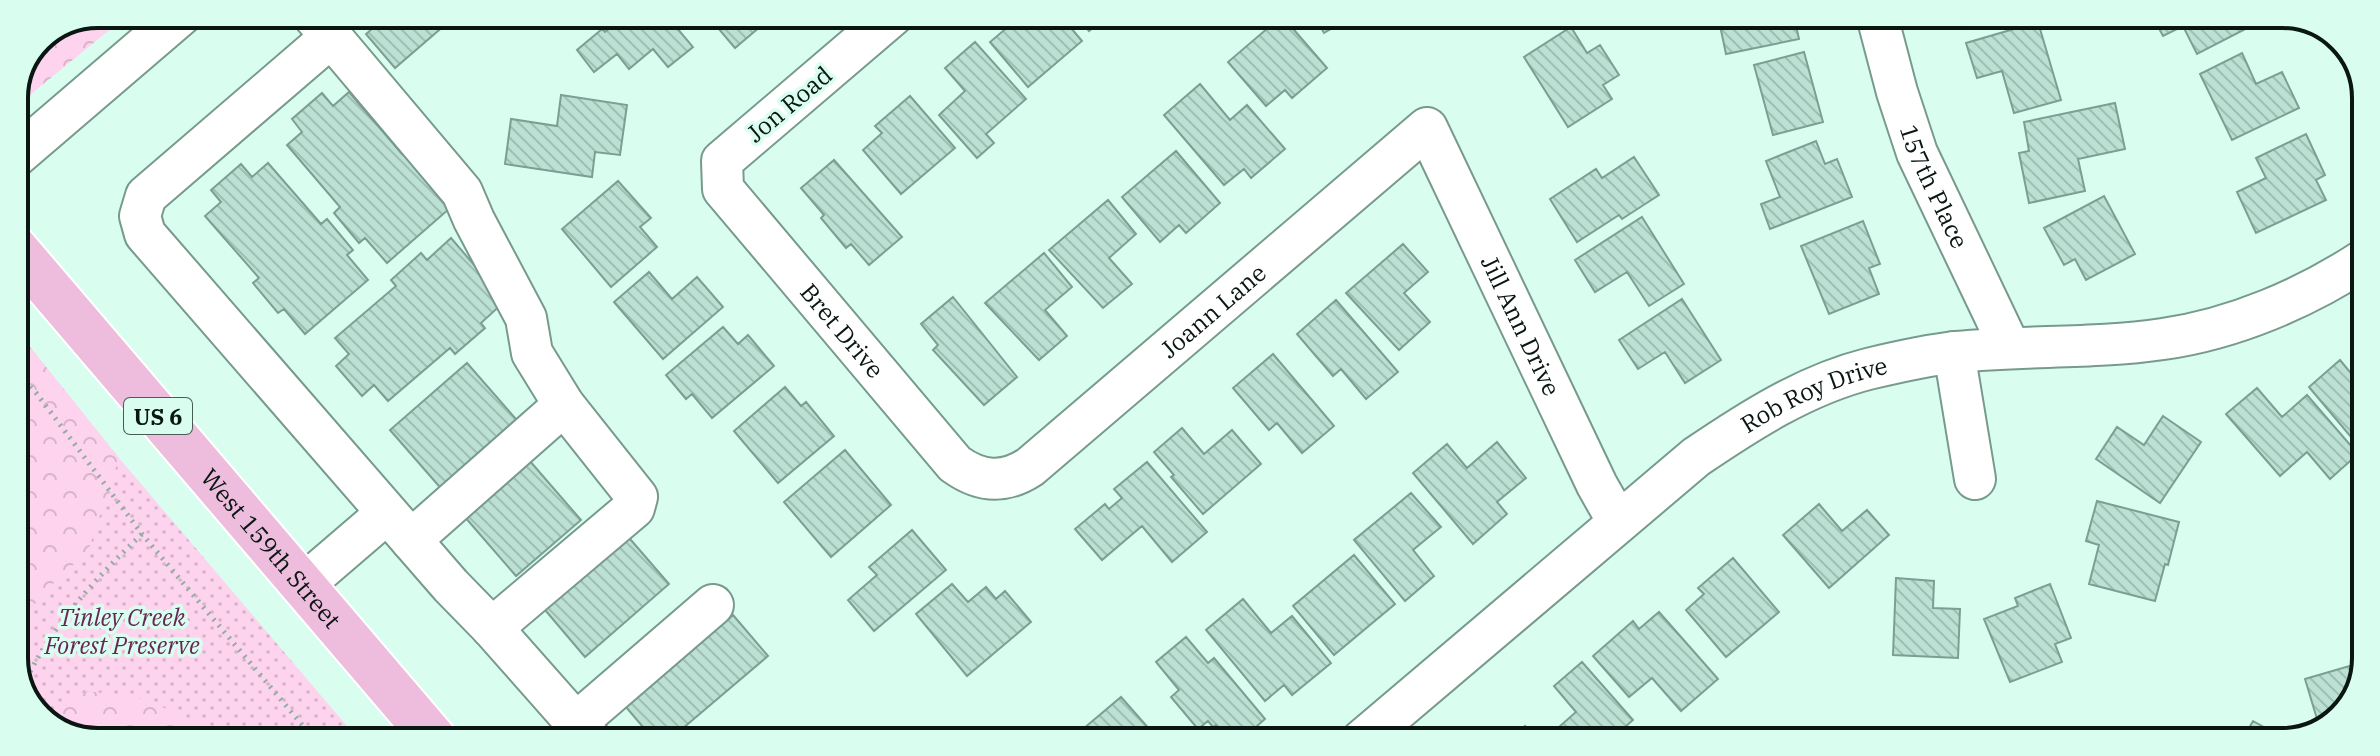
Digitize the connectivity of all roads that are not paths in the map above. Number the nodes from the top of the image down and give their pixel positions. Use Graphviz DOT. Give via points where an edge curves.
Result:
graph roads {
  1 [pos="166,28"];
  2 [pos="319,28"];
  3 [pos="325,28"];
  4 [pos="878,28"];
  5 [pos="1880,28"];
  6 [pos="1427,128"];
  7 [pos="28,146"];
  8 [pos="722,161"];
  9 [pos="28,263"];
  10 [pos="2352,266"];
  11 [pos="2010,348"];
  12 [pos="1954,352"];
  13 [pos="564,405"];
  14 [pos="1975,479"];
  15 [pos="991,480"];
  16 [pos="1618,522"];
  17 [pos="399,526"];
  18 [pos="302,586"];
  19 [pos="713,605"];
  20 [pos="492,628"];
  21 [pos="425,728"];
  22 [pos="581,728"];
  23 [pos="587,728"];
  24 [pos="1384,728"];
  1 -- 7 [label="street"];
  2 -- 17 [label="street" via="146,196 140,216 145,234"];
  3 -- 13 [label="street" via="462,192 526,318 532,353"];
  4 -- 8 [label="street, Jon Road"];
  5 -- 11 [label="street, 157th Place" via="1917,153"];
  6 -- 15 [label="street, Joann Lane" via="1030,467 1010,478"];
  6 -- 16 [label="street, Jill Ann Drive"];
  8 -- 15 [label="street, Bret Drive" via="723,189 737,209 955,464"];
  9 -- 18 [label="main road, West 159th Street / US 6"];
  10 -- 11 [label="street, Rob Roy Drive" via="2311,290 2212,329 2116,344"];
  11 -- 12 [label="street, Rob Roy Drive"];
  12 -- 14 [label="street"];
  12 -- 16 [label="street, Rob Roy Drive" via="1866,370 1797,395 1696,457"];
  13 -- 17 [label="street"];
  13 -- 20 [label="street" via="637,497 634,508"];
  16 -- 24 [label="street, Rob Roy Drive"];
  17 -- 18 [label="street"];
  17 -- 20 [label="street"];
  18 -- 21 [label="main road, West 159th Street / US 6"];
  19 -- 23 [label="street"];
  20 -- 22 [label="street"];
}
